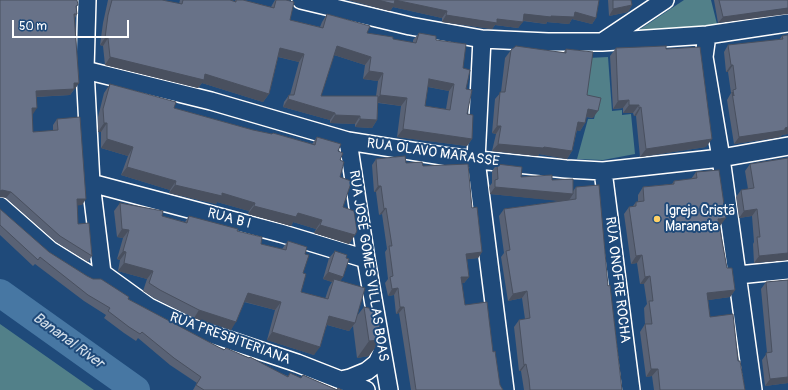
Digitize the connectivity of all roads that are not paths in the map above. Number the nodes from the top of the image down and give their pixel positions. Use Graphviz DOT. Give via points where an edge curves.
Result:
graph roads {
  1 [pos="86,0"];
  2 [pos="301,0"];
  3 [pos="665,0"];
  4 [pos="788,23"];
  5 [pos="707,35"];
  6 [pos="482,39"];
  7 [pos="602,42"];
  8 [pos="85,70"];
  9 [pos="348,141"];
  10 [pos="788,146"];
  11 [pos="721,158"];
  12 [pos="476,160"];
  13 [pos="603,171"];
  14 [pos="91,183"];
  15 [pos="0,206"];
  16 [pos="366,259"];
  17 [pos="788,270"];
  18 [pos="102,273"];
  19 [pos="738,275"];
  20 [pos="382,352"];
  21 [pos="342,380"];
  22 [pos="366,390"];
  23 [pos="389,390"];
  24 [pos="505,390"];
  25 [pos="630,390"];
  26 [pos="753,390"];
  1 -- 8 [label="street"];
  2 -- 6 [label="street" via="410,26"];
  3 -- 7 [label="street"];
  4 -- 5 [label="street"];
  5 -- 7 [label="street"];
  5 -- 11 [label="street" via="704,57"];
  6 -- 7 [label="street"];
  6 -- 12 [label="street"];
  8 -- 9 [label="street, RUA OLAVO MARASSE" via="211,101"];
  8 -- 14 [label="street"];
  9 -- 12 [label="street, RUA OLAVO MARASSE"];
  9 -- 16 [label="street, RUA JOSÉ GOMES VILLAS BOAS"];
  10 -- 11 [label="street, RUA OLAVO MARASSE"];
  11 -- 13 [label="street, RUA OLAVO MARASSE"];
  11 -- 19 [label="street"];
  12 -- 13 [label="street, RUA OLAVO MARASSE" via="566,170"];
  12 -- 24 [label="street"];
  13 -- 25 [label="street, RUA ONOFRE ROCHA"];
  14 -- 16 [label="street, RUA B I" via="280,233"];
  14 -- 18 [label="street"];
  15 -- 18 [label="street, RUA PRESBITERIANA" via="50,250 93,276"];
  16 -- 20 [label="street, RUA JOSÉ GOMES VILLAS BOAS"];
  17 -- 19 [label="street"];
  18 -- 21 [label="street, RUA PRESBITERIANA" via="149,307 190,326"];
  19 -- 26 [label="street"];
  20 -- 21 [label="street" via="377,363 367,371"];
  20 -- 23 [label="street, RUA JOSÉ GOMES VILLAS BOAS"];
  21 -- 22 [label="street, RUA PRESBITERIANA"];
}
